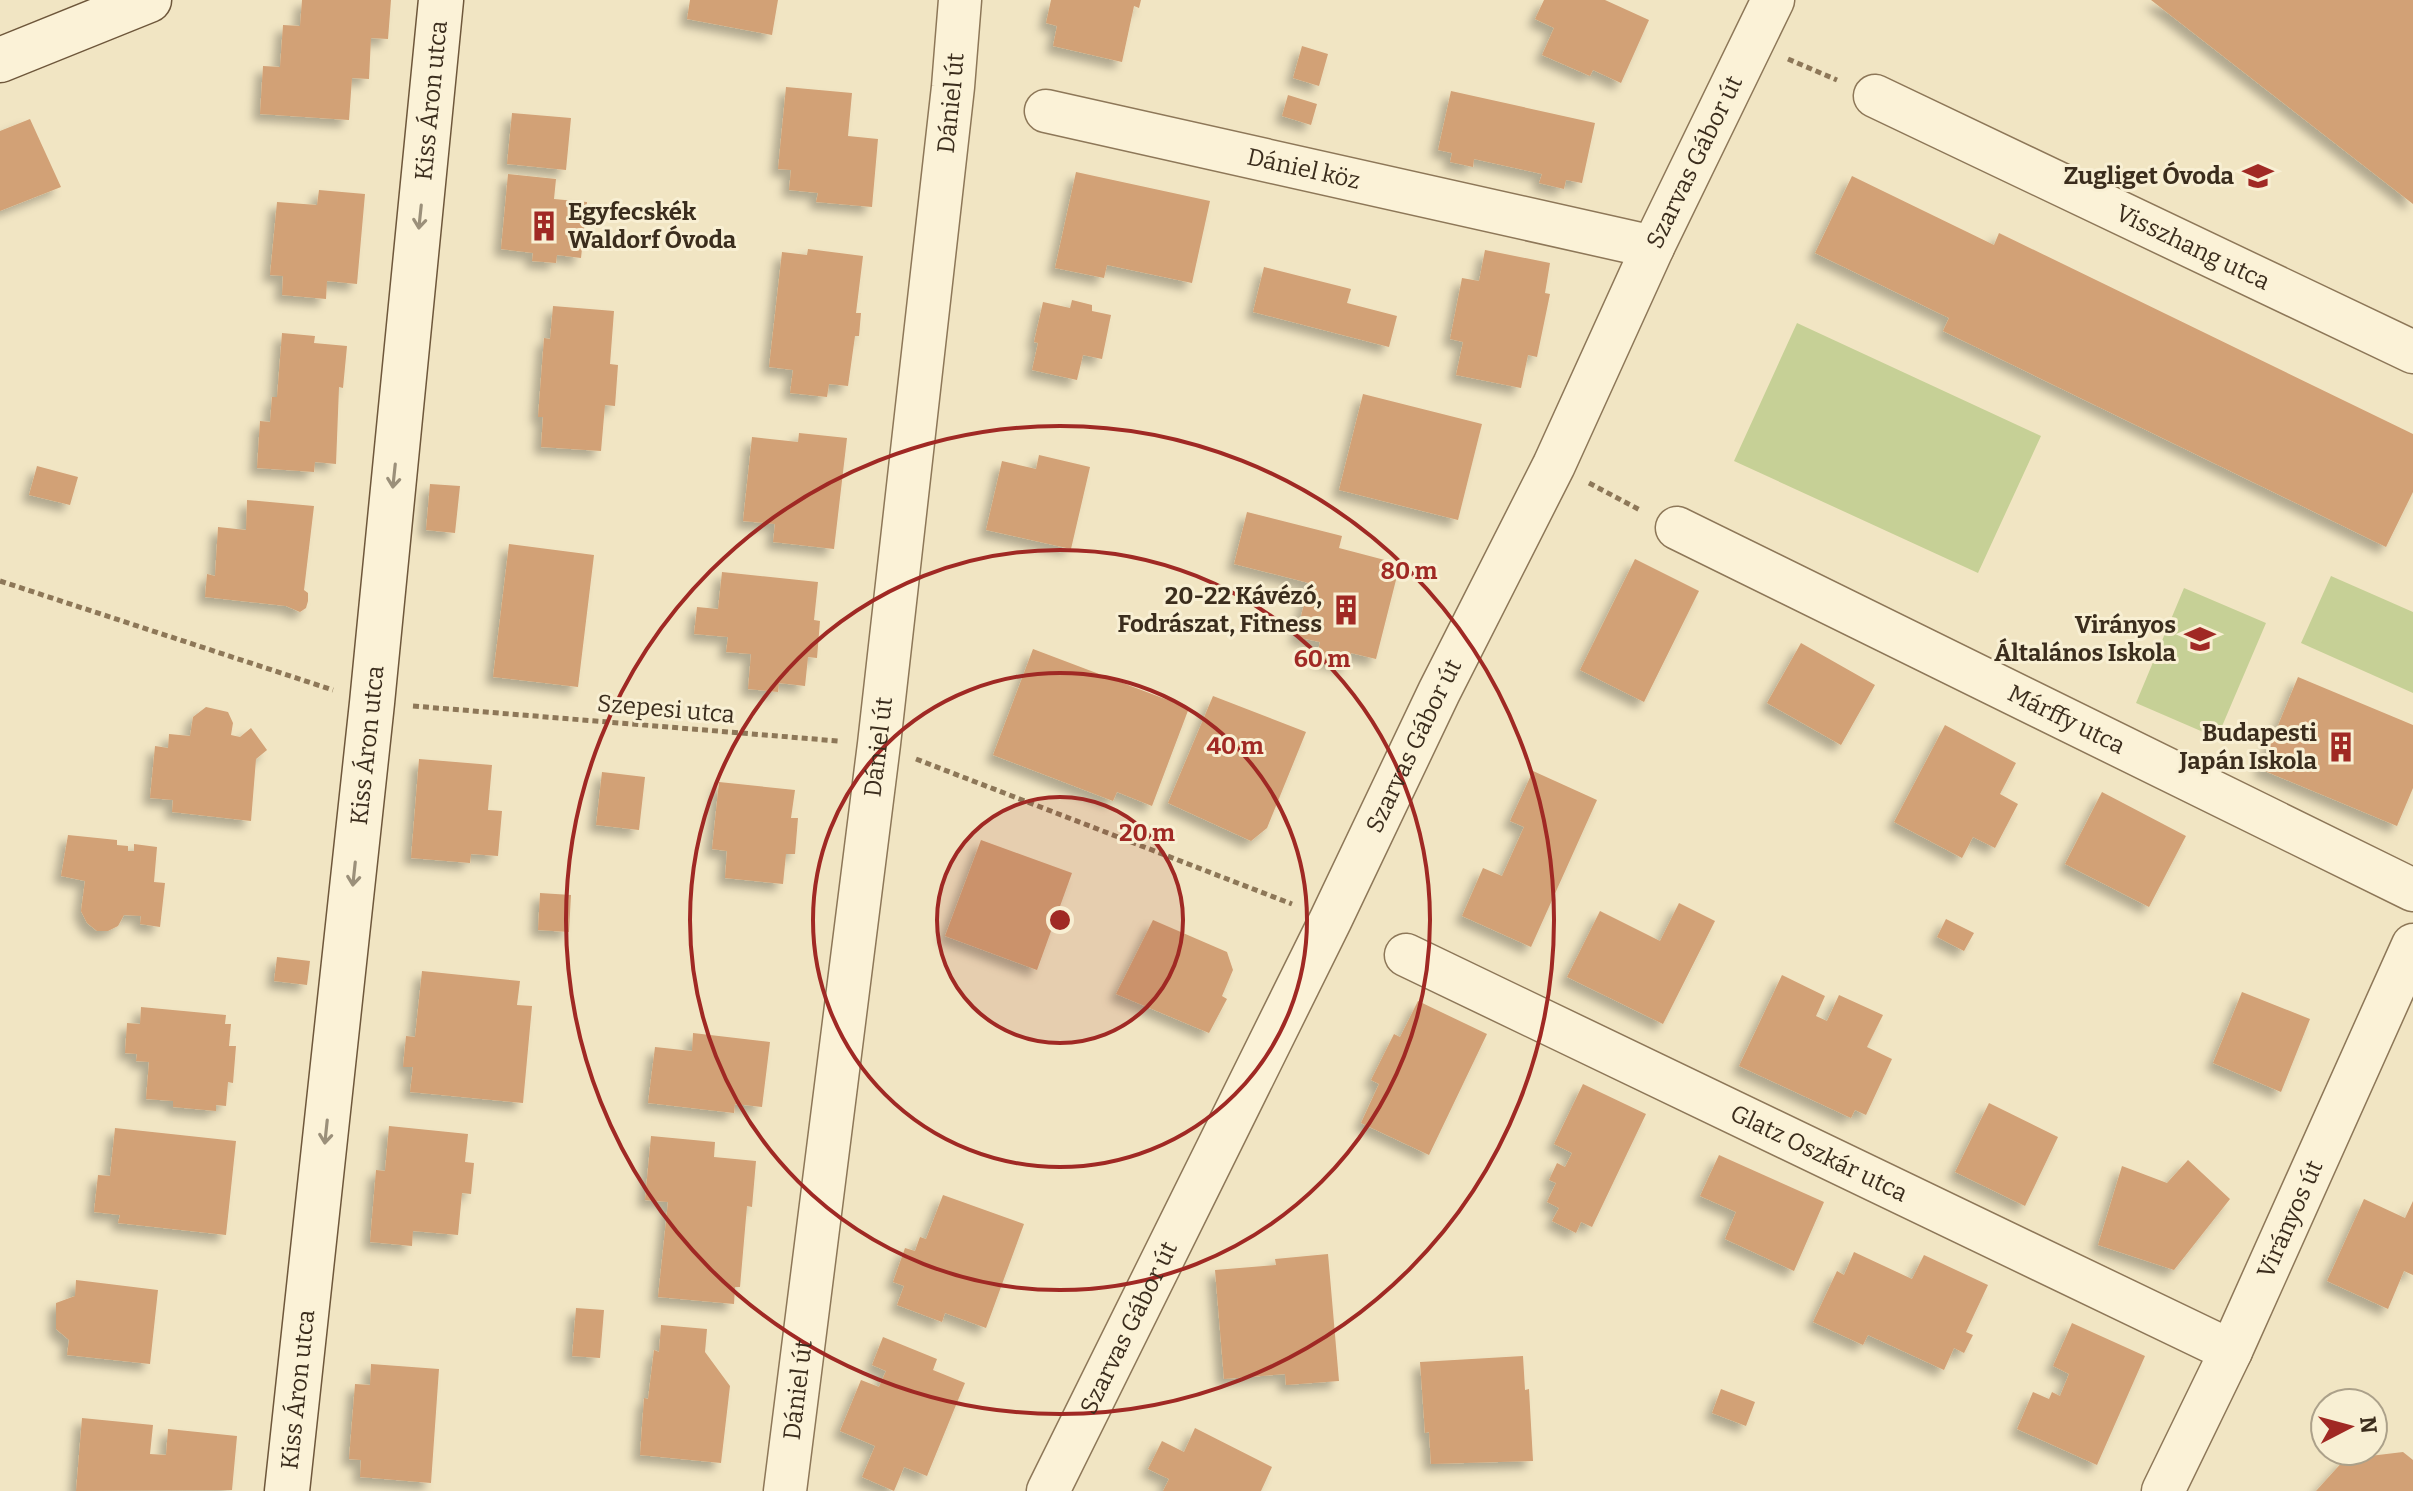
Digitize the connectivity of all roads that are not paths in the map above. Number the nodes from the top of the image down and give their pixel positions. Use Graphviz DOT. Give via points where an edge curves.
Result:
graph roads {
  1 [pos="149,0"];
  2 [pos="441,0"];
  3 [pos="960,0"];
  4 [pos="1773,0"];
  5 [pos="0,60"];
  6 [pos="1875,96"];
  7 [pos="1046,111"];
  8 [pos="1653,247"];
  9 [pos="2413,352"];
  10 [pos="1677,528"];
  11 [pos="2413,890"];
  12 [pos="2413,945"];
  13 [pos="1406,955"];
  14 [pos="2231,1351"];
  15 [pos="287,1491"];
  16 [pos="785,1491"];
  17 [pos="1048,1491"];
  18 [pos="2163,1491"];
  1 -- 5 [label="street"];
  2 -- 15 [label="street, Kiss Áron utca, one-way"];
  3 -- 16 [label="street, Dániel út" via="879,744"];
  4 -- 8 [label="street, Szarvas Gábor út"];
  6 -- 9 [label="street, Visszhang utca"];
  7 -- 8 [label="street, Dániel köz"];
  8 -- 17 [label="street, Szarvas Gábor út" via="1554,465"];
  10 -- 11 [label="street, Márffy utca"];
  12 -- 14 [label="street, Virányos út"];
  13 -- 14 [label="street, Glatz Oszkár utca"];
  14 -- 18 [label="street, Virányos út"];
}
